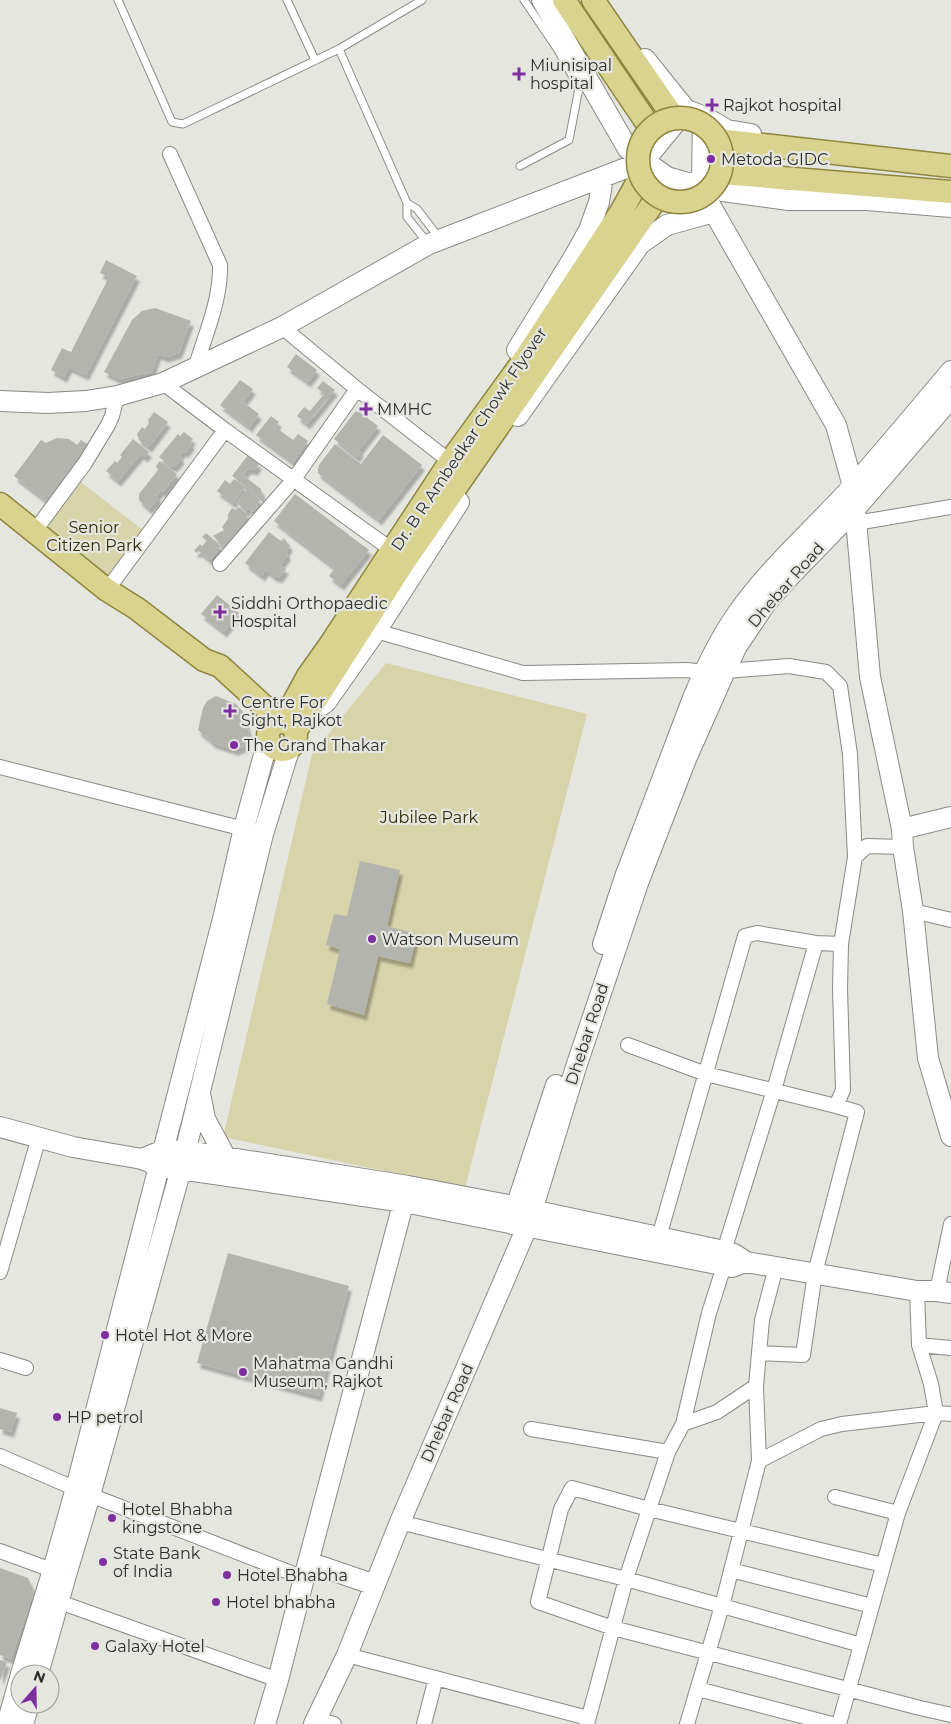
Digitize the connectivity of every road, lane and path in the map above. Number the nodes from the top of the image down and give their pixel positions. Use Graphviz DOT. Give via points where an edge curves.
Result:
graph roads {
  1 [pos="118,0"];
  2 [pos="287,0"];
  3 [pos="422,0"];
  4 [pos="524,0"];
  5 [pos="542,0"];
  6 [pos="564,0"];
  7 [pos="593,0"];
  8 [pos="603,0"];
  9 [pos="339,49"];
  10 [pos="315,60"];
  11 [pos="688,115"];
  12 [pos="651,129"];
  13 [pos="718,140"];
  14 [pos="170,154"];
  15 [pos="951,156"];
  16 [pos="520,166"];
  17 [pos="951,166"];
  18 [pos="643,169"];
  19 [pos="603,177"];
  20 [pos="712,177"];
  21 [pos="951,192"];
  22 [pos="658,196"];
  23 [pos="407,203"];
  24 [pos="951,207"];
  25 [pos="714,212"];
  26 [pos="435,242"];
  27 [pos="282,327"];
  28 [pos="195,369"];
  29 [pos="951,371"];
  30 [pos="163,383"];
  31 [pos="357,389"];
  32 [pos="117,396"];
  33 [pos="951,398"];
  34 [pos="0,402"];
  35 [pos="225,430"];
  36 [pos="443,456"];
  37 [pos="294,479"];
  38 [pos="852,486"];
  39 [pos="0,504"];
  40 [pos="951,507"];
  41 [pos="856,516"];
  42 [pos="34,532"];
  43 [pos="385,545"];
  44 [pos="220,564"];
  45 [pos="108,590"];
  46 [pos="376,631"];
  47 [pos="725,671"];
  48 [pos="704,672"];
  49 [pos="316,680"];
  50 [pos="302,704"];
  51 [pos="281,732"];
  52 [pos="0,767"];
  53 [pos="951,817"];
  54 [pos="254,831"];
  55 [pos="902,838"];
  56 [pos="855,857"];
  57 [pos="913,910"];
  58 [pos="951,920"];
  59 [pos="816,943"];
  60 [pos="841,944"];
  61 [pos="628,1045"];
  62 [pos="706,1074"];
  63 [pos="774,1090"];
  64 [pos="200,1093"];
  65 [pos="836,1106"];
  66 [pos="0,1127"];
  67 [pos="951,1136"];
  68 [pos="39,1137"];
  69 [pos="155,1158"];
  70 [pos="226,1158"];
  71 [pos="183,1160"];
  72 [pos="406,1194"];
  73 [pos="521,1217"];
  74 [pos="951,1224"];
  75 [pos="659,1237"];
  76 [pos="4,1243"];
  77 [pos="724,1258"];
  78 [pos="776,1267"];
  79 [pos="0,1272"];
  80 [pos="815,1273"];
  81 [pos="935,1291"];
  82 [pos="919,1345"];
  83 [pos="951,1348"];
  84 [pos="759,1353"];
  85 [pos="0,1360"];
  86 [pos="26,1368"];
  87 [pos="756,1386"];
  88 [pos="936,1413"];
  89 [pos="951,1414"];
  90 [pos="683,1424"];
  91 [pos="532,1429"];
  92 [pos="668,1452"];
  93 [pos="0,1456"];
  94 [pos="760,1461"];
  95 [pos="83,1492"];
  96 [pos="834,1497"];
  97 [pos="649,1509"];
  98 [pos="898,1513"];
  99 [pos="400,1522"];
  100 [pos="741,1532"];
  101 [pos="0,1551"];
  102 [pos="548,1559"];
  103 [pos="883,1565"];
  104 [pos="306,1570"];
  105 [pos="731,1570"];
  106 [pos="59,1572"];
  107 [pos="626,1579"];
  108 [pos="375,1585"];
  109 [pos="52,1599"];
  110 [pos="722,1606"];
  111 [pos="872,1606"];
  112 [pos="613,1628"];
  113 [pos="861,1645"];
  114 [pos="708,1652"];
  115 [pos="347,1655"];
  116 [pos="25,1664"];
  117 [pos="40,1664"];
  118 [pos="436,1678"];
  119 [pos="278,1680"];
  120 [pos="698,1689"];
  121 [pos="848,1689"];
  122 [pos="951,1715"];
  123 [pos="587,1721"];
  124 [pos="321,1722"];
  125 [pos="265,1724"];
  126 [pos="424,1724"];
  127 [pos="687,1724"];
  128 [pos="832,1724"];
  129 [pos="839,1724"];
  1 -- 10 [label="lane" via="172,122 177,124 183,124"];
  2 -- 10 [label="lane"];
  3 -- 9 [label="lane"];
  4 -- 16 [label="lane" via="579,88 569,140"];
  5 -- 18 [label="street" via="628,149"];
  6 -- 12 [label="main road"];
  7 -- 11 [label="main road"];
  8 -- 11 [label="street" via="630,41"];
  9 -- 10 [label="lane"];
  9 -- 23 [label="lane"];
  11 -- 12 [label="main road, bridge" via="661,122"];
  11 -- 13 [label="main road, bridge" via="687,118 699,122"];
  11 -- 15 [label="street" via="736,132"];
  11 -- 18 [label="street"];
  11 -- 20 [label="street"];
  12 -- 18 [label="main road, bridge" via="638,151 638,164"];
  13 -- 17 [label="main road"];
  13 -- 20 [label="main road, bridge" via="722,152"];
  14 -- 28 [label="street" via="220,265 217,298"];
  18 -- 19 [label="street"];
  18 -- 20 [label="street" via="688,183"];
  18 -- 22 [label="main road, bridge" via="648,188"];
  18 -- 49 [label="main road, Dr. B R Ambedkar Chowk Flyover" via="621,212 524,360 450,462 330,645"];
  19 -- 26 [label="street"];
  19 -- 36 [label="street" via="596,214 574,257 522,343"];
  20 -- 21 [label="main road"];
  20 -- 22 [label="main road, bridge" via="715,185 694,201 682,203"];
  20 -- 24 [label="street" via="723,191 790,200 867,200"];
  20 -- 25 [label="street"];
  22 -- 49 [label="main road, Dr. B R Ambedkar Chowk Flyover" via="404,562"];
  23 -- 26 [label="lane" via="417,209"];
  23 -- 26 [label="lane" via="407,217"];
  25 -- 38 [label="street" via="836,425"];
  25 -- 46 [label="street" via="667,225 640,244 451,513"];
  26 -- 27 [label="street"];
  27 -- 28 [label="street"];
  27 -- 31 [label="street"];
  28 -- 30 [label="street"];
  29 -- 38 [label="street, Dhebar Road"];
  30 -- 32 [label="street"];
  30 -- 35 [label="street"];
  31 -- 36 [label="street"];
  31 -- 37 [label="street"];
  32 -- 34 [label="street" via="76,402"];
  32 -- 42 [label="street" via="108,425 85,463"];
  33 -- 41 [label="street, Dhebar Road"];
  35 -- 37 [label="street"];
  35 -- 45 [label="street"];
  36 -- 43 [label="street"];
  37 -- 43 [label="street"];
  37 -- 44 [label="street"];
  38 -- 41 [label="street"];
  38 -- 48 [label="street, Dhebar Road" via="754,592 722,638"];
  39 -- 42 [label="main road"];
  40 -- 41 [label="street"];
  41 -- 47 [label="street, Dhebar Road" via="790,576 766,603 737,646"];
  41 -- 55 [label="street" via="870,677"];
  42 -- 45 [label="main road"];
  43 -- 50 [label="street" via="294,683 293,690"];
  45 -- 51 [label="main road" via="204,660 220,666"];
  46 -- 48 [label="street" via="523,673"];
  46 -- 50 [label="street" via="322,706"];
  47 -- 48 [label="street"];
  47 -- 56 [label="street" via="789,666 826,672 840,686 850,754"];
  47 -- 73 [label="street, Dhebar Road" via="686,759 638,883"];
  48 -- 73 [label="street, Dhebar Road" via="625,877"];
  49 -- 50 [label="main road, Dr. B R Ambedkar Chowk Flyover"];
  50 -- 51 [label="main road, Dr. B R Ambedkar Chowk Flyover"];
  51 -- 54 [label="street"];
  52 -- 54 [label="street"];
  53 -- 55 [label="street"];
  54 -- 64 [label="street"];
  54 -- 69 [label="street" via="222,925"];
  55 -- 56 [label="street" via="867,846"];
  55 -- 57 [label="street"];
  56 -- 60 [label="street"];
  57 -- 58 [label="street"];
  57 -- 67 [label="street" via="928,1058"];
  59 -- 60 [label="street"];
  59 -- 62 [label="street" via="757,933 745,936"];
  59 -- 63 [label="street"];
  60 -- 65 [label="street" via="843,1090"];
  61 -- 62 [label="street"];
  62 -- 63 [label="street"];
  62 -- 75 [label="street"];
  63 -- 65 [label="street"];
  63 -- 77 [label="street"];
  64 -- 70 [label="street" via="205,1119"];
  64 -- 71 [label="street"];
  65 -- 80 [label="street" via="857,1112"];
  66 -- 68 [label="street"];
  68 -- 69 [label="street" via="73,1146"];
  68 -- 76 [label="street"];
  69 -- 71 [label="street"];
  69 -- 95 [label="street"];
  70 -- 71 [label="street"];
  70 -- 72 [label="street"];
  71 -- 72 [label="street"];
  71 -- 95 [label="street"];
  72 -- 73 [label="street"];
  72 -- 104 [label="street"];
  73 -- 75 [label="street"];
  73 -- 77 [label="street"];
  73 -- 99 [label="street, Dhebar Road"];
  74 -- 81 [label="street"];
  75 -- 77 [label="street"];
  76 -- 79 [label="street"];
  77 -- 78 [label="street" via="732,1267 746,1262"];
  77 -- 90 [label="street"];
  78 -- 80 [label="street"];
  78 -- 84 [label="street" via="762,1320"];
  80 -- 81 [label="street"];
  80 -- 84 [label="street" via="803,1355"];
  81 -- 82 [label="street"];
  82 -- 83 [label="street"];
  82 -- 88 [label="street"];
  84 -- 87 [label="street"];
  85 -- 86 [label="street"];
  87 -- 90 [label="street" via="717,1412"];
  87 -- 94 [label="street"];
  88 -- 89 [label="street"];
  88 -- 94 [label="street" via="821,1429"];
  88 -- 98 [label="street"];
  90 -- 92 [label="street"];
  91 -- 92 [label="street"];
  92 -- 97 [label="street"];
  93 -- 95 [label="street"];
  94 -- 100 [label="street"];
  95 -- 104 [label="street"];
  95 -- 106 [label="street"];
  96 -- 98 [label="street"];
  97 -- 100 [label="street"];
  97 -- 102 [label="street" via="572,1488 561,1509"];
  97 -- 107 [label="street"];
  98 -- 103 [label="street"];
  99 -- 102 [label="street"];
  99 -- 108 [label="street, Dhebar Road"];
  100 -- 103 [label="street"];
  100 -- 105 [label="street"];
  101 -- 106 [label="street"];
  102 -- 107 [label="street"];
  102 -- 112 [label="street" via="538,1602"];
  103 -- 111 [label="street"];
  104 -- 108 [label="street"];
  104 -- 119 [label="street"];
  105 -- 110 [label="street"];
  105 -- 111 [label="street"];
  106 -- 109 [label="street"];
  107 -- 110 [label="street"];
  107 -- 112 [label="street"];
  108 -- 115 [label="street, Dhebar Road"];
  109 -- 116 [label="street"];
  109 -- 117 [label="street"];
  109 -- 119 [label="street"];
  110 -- 113 [label="street"];
  110 -- 114 [label="street"];
  111 -- 113 [label="street"];
  112 -- 114 [label="street"];
  112 -- 123 [label="street"];
  113 -- 121 [label="street"];
  114 -- 120 [label="street"];
  114 -- 121 [label="street"];
  115 -- 118 [label="street"];
  115 -- 124 [label="street, Dhebar Road"];
  118 -- 123 [label="street"];
  118 -- 126 [label="street"];
  119 -- 125 [label="street"];
  120 -- 127 [label="street"];
  120 -- 128 [label="street"];
  121 -- 122 [label="street"];
  121 -- 129 [label="street"];
}
